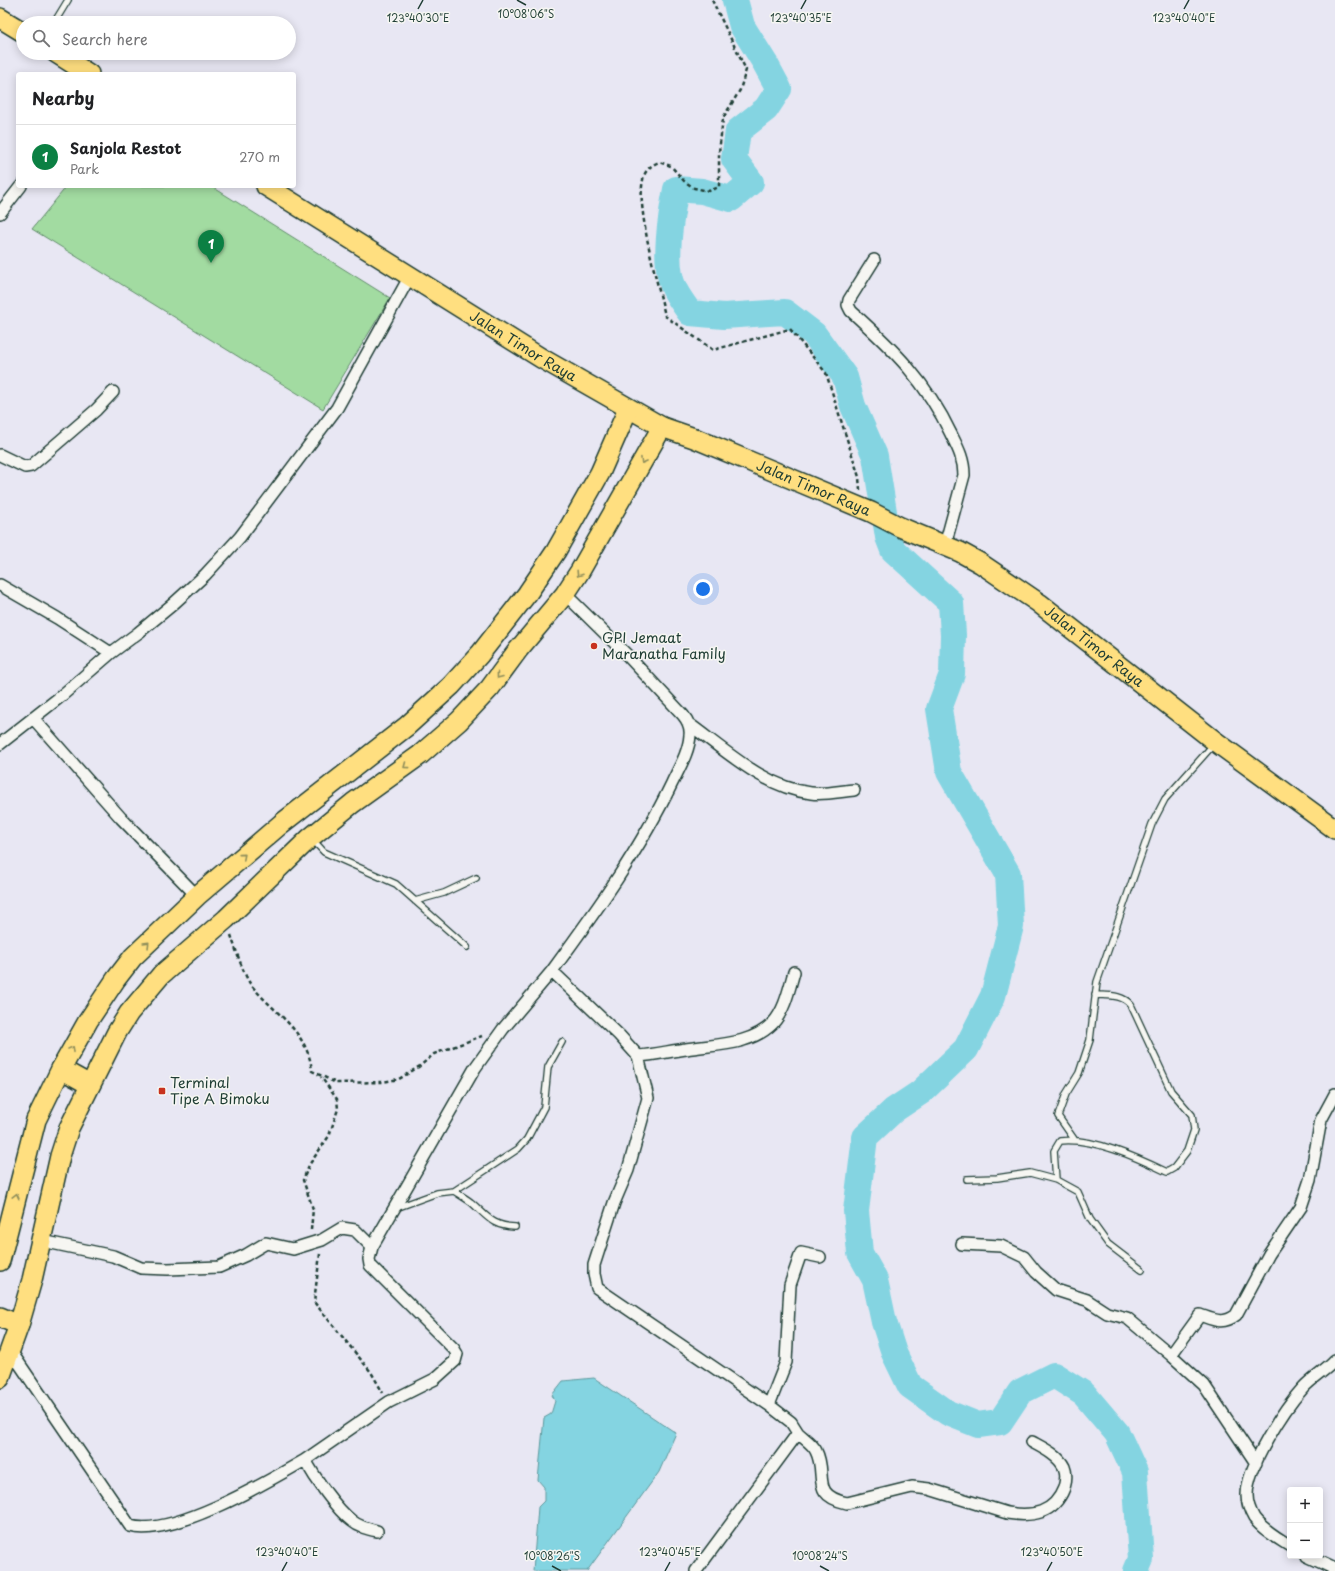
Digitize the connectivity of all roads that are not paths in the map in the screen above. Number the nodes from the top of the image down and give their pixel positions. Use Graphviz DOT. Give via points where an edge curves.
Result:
graph roads {
  1 [pos="68,0"];
  2 [pos="58,16"];
  3 [pos="0,18"];
  4 [pos="16,28"];
  5 [pos="67,60"];
  6 [pos="86,72"];
  7 [pos="20,188"];
  8 [pos="269,188"];
  9 [pos="0,214"];
  10 [pos="874,260"];
  11 [pos="410,276"];
  12 [pos="113,392"];
  13 [pos="628,409"];
  14 [pos="662,427"];
  15 [pos="0,455"];
  16 [pos="945,545"];
  17 [pos="0,585"];
  18 [pos="565,594"];
  19 [pos="111,653"];
  20 [pos="33,718"];
  21 [pos="689,724"];
  22 [pos="407,726"];
  23 [pos="1216,742"];
  24 [pos="0,744"];
  25 [pos="427,750"];
  26 [pos="854,790"];
  27 [pos="1335,829"];
  28 [pos="310,838"];
  29 [pos="476,878"];
  30 [pos="197,896"];
  31 [pos="415,901"];
  32 [pos="467,947"];
  33 [pos="552,971"];
  34 [pos="794,972"];
  35 [pos="1095,995"];
  36 [pos="562,1042"];
  37 [pos="638,1056"];
  38 [pos="61,1069"];
  39 [pos="90,1085"];
  40 [pos="1335,1094"];
  41 [pos="1074,1139"];
  42 [pos="967,1179"];
  43 [pos="1056,1180"];
  44 [pos="454,1191"];
  45 [pos="395,1208"];
  46 [pos="514,1227"];
  47 [pos="42,1241"];
  48 [pos="962,1244"];
  49 [pos="372,1247"];
  50 [pos="820,1257"];
  51 [pos="0,1261"];
  52 [pos="1142,1270"];
  53 [pos="0,1317"];
  54 [pos="19,1325"];
  55 [pos="10,1350"];
  56 [pos="1171,1355"];
  57 [pos="1334,1363"];
  58 [pos="0,1378"];
  59 [pos="769,1405"];
  60 [pos="798,1433"];
  61 [pos="1032,1442"];
  62 [pos="304,1460"];
  63 [pos="1256,1463"];
  64 [pos="377,1531"];
  65 [pos="1287,1544"];
  66 [pos="1313,1559"];
  67 [pos="1335,1569"];
  68 [pos="696,1571"];
  1 -- 2 [label="lane"];
  3 -- 4 [label="highway"];
  5 -- 6 [label="highway"];
  7 -- 9 [label="street"];
  8 -- 11 [label="highway, Jalan Timor Raya"];
  10 -- 16 [label="street" via="848,305 851,311 895,351 931,395 964,463 964,475"];
  11 -- 13 [label="highway, Jalan Timor Raya"];
  11 -- 19 [label="street" via="337,408 240,538 172,605"];
  12 -- 15 [label="street" via="31,466 25,467"];
  13 -- 14 [label="highway, Jalan Timor Raya"];
  13 -- 22 [label="highway" via="586,501 528,594 451,686"];
  14 -- 16 [label="highway, Jalan Timor Raya" via="694,438"];
  14 -- 18 [label="highway, one-way" via="597,544"];
  16 -- 23 [label="highway, Jalan Timor Raya" via="980,562 1039,603"];
  17 -- 19 [label="street"];
  18 -- 21 [label="street" via="684,715"];
  18 -- 25 [label="highway, one-way" via="490,688"];
  19 -- 20 [label="street"];
  20 -- 24 [label="street"];
  20 -- 30 [label="street" via="121,818"];
  21 -- 26 [label="street" via="751,769 784,787 812,793"];
  21 -- 33 [label="street" via="690,735 686,754 656,816 624,869"];
  22 -- 25 [label="highway"];
  30 -- 22 [label="highway, one-way" via="281,824"];
  23 -- 27 [label="highway, Jalan Timor Raya"];
  23 -- 35 [label="lane" via="1165,799 1152,824 1097,982"];
  25 -- 28 [label="highway, one-way" via="353,803"];
  28 -- 31 [label="lane" via="324,852 396,884"];
  28 -- 39 [label="highway" via="226,919 161,975 143,995 117,1032"];
  29 -- 31 [label="lane" via="444,893"];
  38 -- 30 [label="highway, one-way" via="88,1021 133,957"];
  31 -- 32 [label="lane"];
  33 -- 37 [label="street"];
  33 -- 45 [label="street" via="502,1029 475,1068"];
  34 -- 37 [label="street" via="783,1007 774,1022 763,1031 732,1043"];
  35 -- 41 [label="lane" via="1090,1040 1079,1073 1066,1094 1058,1116"];
  35 -- 41 [label="lane" via="1116,996 1131,1005 1171,1091 1192,1115 1194,1130 1187,1151 1174,1168 1167,1172 1141,1158"];
  36 -- 44 [label="lane" via="548,1067 544,1107 527,1139 518,1149"];
  37 -- 59 [label="street" via="648,1098 628,1170 594,1264 597,1288"];
  38 -- 39 [label="highway"];
  51 -- 38 [label="highway, one-way" via="36,1120"];
  39 -- 47 [label="highway" via="60,1156"];
  40 -- 56 [label="street" via="1321,1120 1304,1200 1269,1254 1236,1315 1223,1322 1200,1315"];
  41 -- 43 [label="lane" via="1060,1141 1054,1151"];
  42 -- 43 [label="lane" via="1030,1173"];
  43 -- 52 [label="lane" via="1078,1192 1090,1219 1108,1244"];
  44 -- 45 [label="lane" via="424,1197"];
  44 -- 46 [label="lane" via="472,1203 490,1221"];
  45 -- 49 [label="street"];
  47 -- 49 [label="street" via="113,1256 141,1268 168,1270 219,1267 266,1243 293,1249 322,1240 342,1228 355,1230"];
  47 -- 54 [label="highway"];
  48 -- 56 [label="street" via="1001,1246 1024,1257 1056,1290 1087,1300 1107,1313 1127,1318"];
  49 -- 62 [label="street" via="370,1265 454,1349 457,1354 455,1361 435,1379 388,1402"];
  50 -- 59 [label="street" via="801,1254 790,1285 786,1362"];
  53 -- 54 [label="highway"];
  54 -- 55 [label="highway"];
  55 -- 58 [label="highway"];
  55 -- 62 [label="street" via="130,1526 171,1523 220,1506"];
  56 -- 63 [label="street" via="1204,1385"];
  57 -- 63 [label="street" via="1313,1378 1295,1397"];
  59 -- 60 [label="street" via="791,1422"];
  60 -- 61 [label="street" via="816,1452 823,1488 829,1496 839,1501 847,1503 903,1489 918,1488 1020,1515 1052,1508 1060,1498 1066,1480 1064,1467 1057,1457"];
  60 -- 68 [label="street"];
  62 -- 64 [label="street" via="345,1515 360,1526"];
  63 -- 65 [label="street" via="1247,1495 1250,1508 1264,1528"];
  66 -- 67 [label="street"];
}
